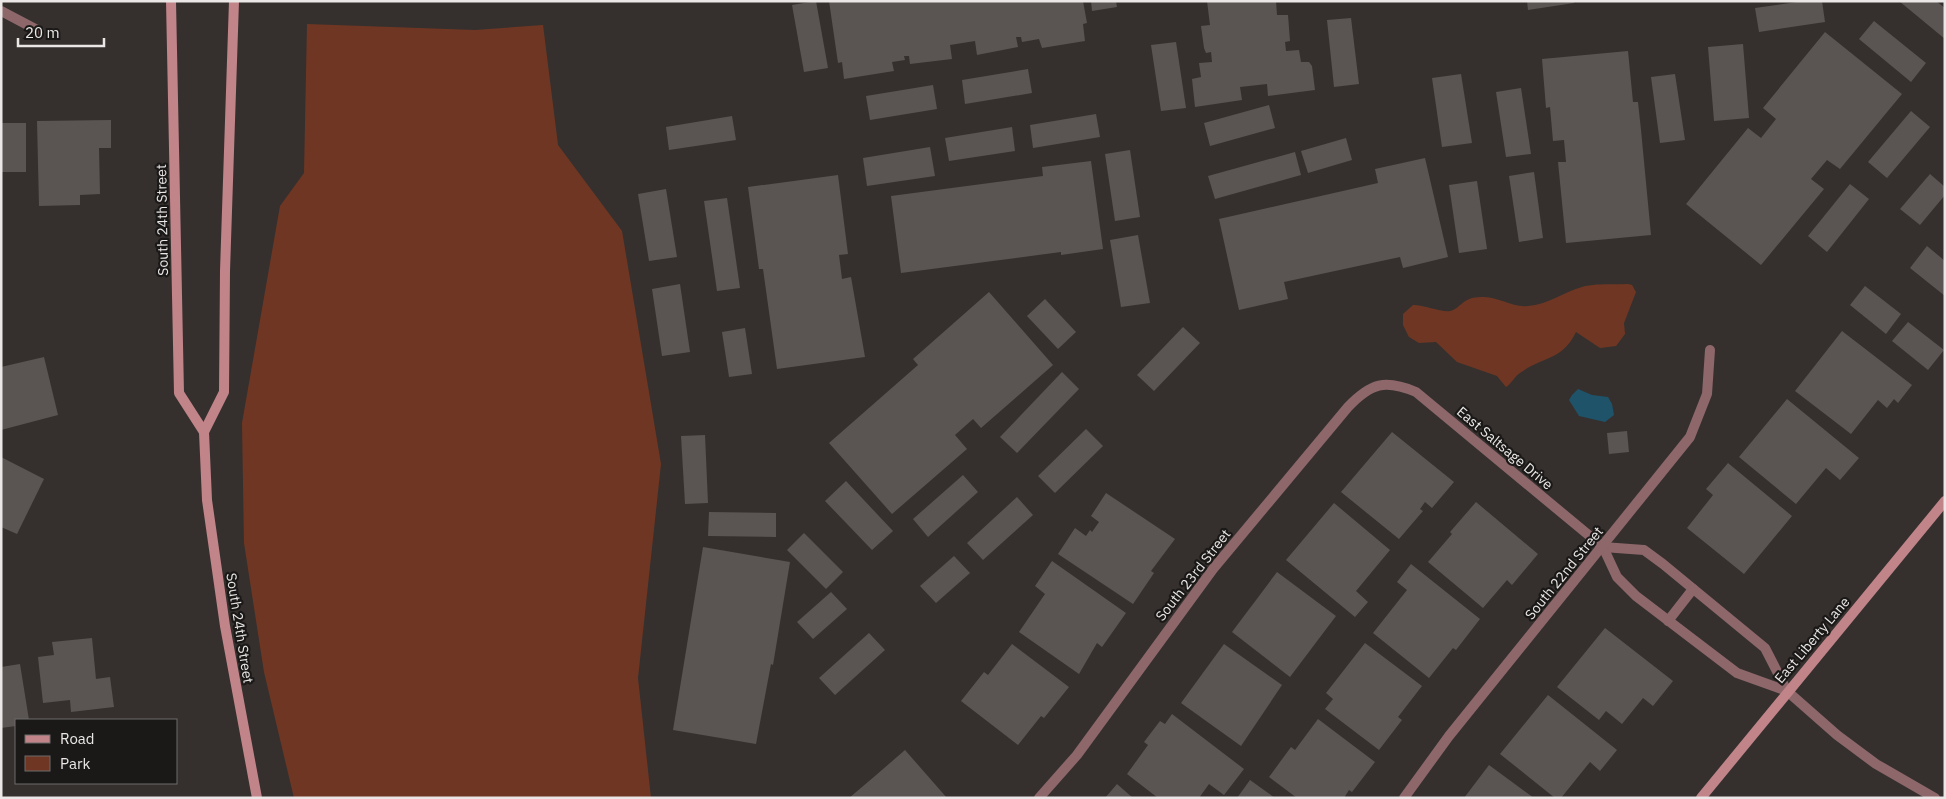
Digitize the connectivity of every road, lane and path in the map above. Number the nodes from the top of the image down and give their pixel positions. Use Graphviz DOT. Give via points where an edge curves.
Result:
graph roads {
  1 [pos="170,1"];
  2 [pos="234,1"];
  3 [pos="1,11"];
  4 [pos="39,31"];
  5 [pos="1710,350"];
  6 [pos="1382,383"];
  7 [pos="204,432"];
  8 [pos="1945,501"];
  9 [pos="1603,547"];
  10 [pos="1693,589"];
  11 [pos="1668,621"];
  12 [pos="1787,691"];
  13 [pos="257,798"];
  14 [pos="1039,798"];
  15 [pos="1404,798"];
  16 [pos="1701,798"];
  17 [pos="1935,798"];
  1 -- 7 [label="street, South 24th Street" via="179,393"];
  2 -- 7 [label="street, South 24th Street" via="224,392"];
  3 -- 4 [label="street"];
  5 -- 9 [label="street, South 22nd Street" via="1707,394 1690,437"];
  6 -- 9 [label="street, East Saltsage Drive" via="1416,392"];
  6 -- 14 [label="street, South 23rd Street" via="1362,392 1348,406 1213,569 1077,755"];
  7 -- 13 [label="street, South 24th Street" via="207,500 218,581"];
  8 -- 12 [label="street, East Liberty Lane"];
  9 -- 10 [label="street, East Saltsage Drive" via="1644,550"];
  9 -- 11 [label="street, East Saltsage Drive" via="1617,576"];
  9 -- 15 [label="street, South 22nd Street" via="1449,736"];
  10 -- 11 [label="street"];
  10 -- 12 [label="street, East Saltsage Drive" via="1765,648"];
  11 -- 12 [label="street, East Saltsage Drive" via="1737,673"];
  12 -- 16 [label="street, East Liberty Lane"];
  12 -- 17 [label="street, East Saltsage Drive" via="1860,752"];
}
